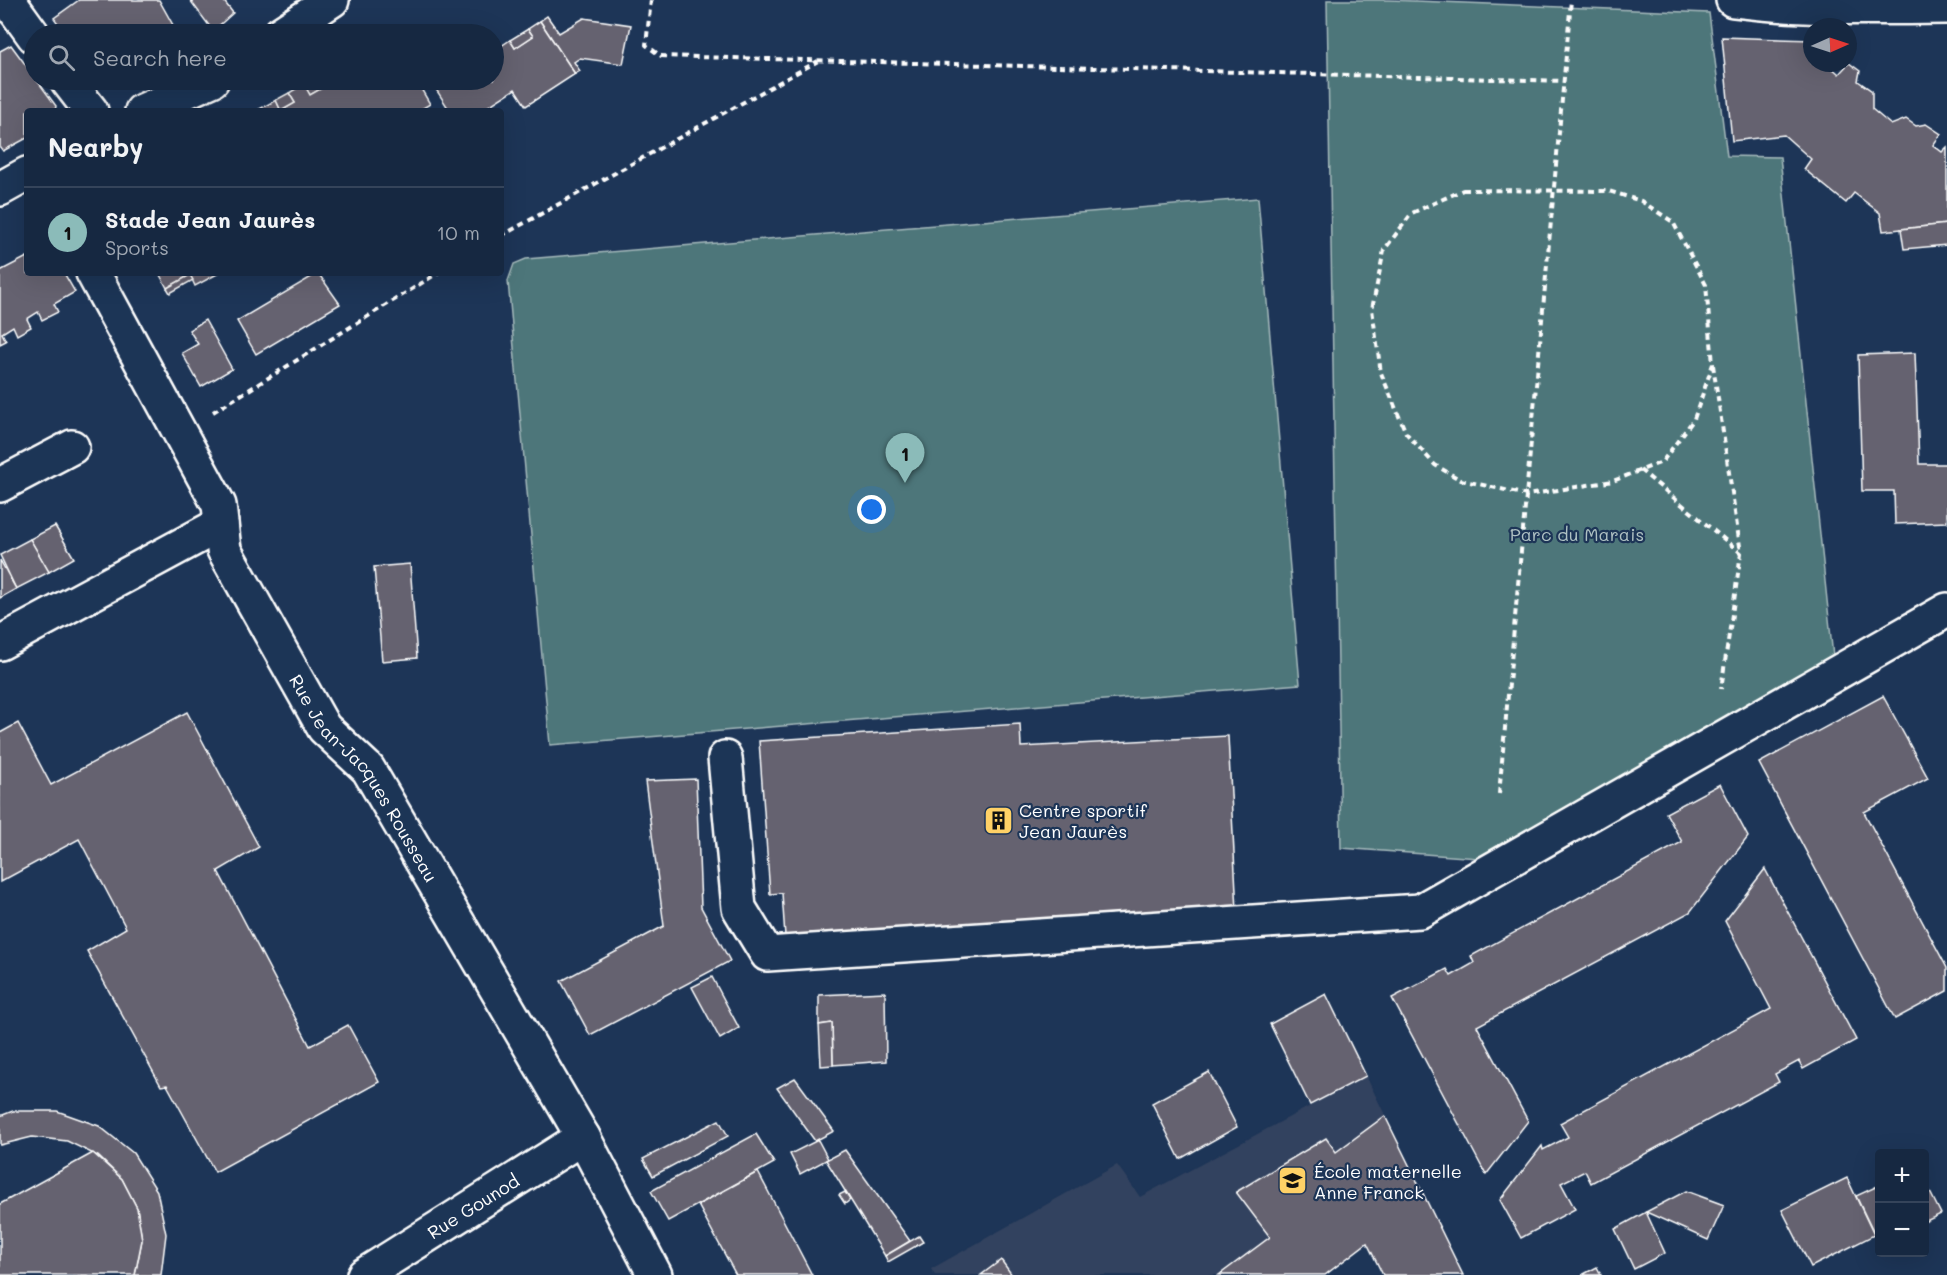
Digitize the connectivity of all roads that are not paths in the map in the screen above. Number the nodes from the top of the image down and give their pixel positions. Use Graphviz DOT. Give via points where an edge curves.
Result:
graph roads {
  1 [pos="8,0"];
  2 [pos="332,0"];
  3 [pos="1732,0"];
  4 [pos="1947,8"];
  5 [pos="25,24"];
  6 [pos="295,24"];
  7 [pos="75,90"];
  8 [pos="189,90"];
  9 [pos="89,108"];
  10 [pos="149,108"];
  11 [pos="24,176"];
  12 [pos="0,189"];
  13 [pos="95,276"];
  14 [pos="72,447"];
  15 [pos="0,485"];
  16 [pos="221,524"];
  17 [pos="1947,610"];
  18 [pos="0,643"];
  19 [pos="725,758"];
  20 [pos="583,1137"];
  21 [pos="364,1275"];
  22 [pos="655,1275"];
  1 -- 5 [label="street"];
  2 -- 6 [label="street"];
  3 -- 4 [label="street" via="1842,8"];
  7 -- 9 [label="street"];
  8 -- 10 [label="street"];
  11 -- 12 [label="street"];
  13 -- 16 [label="street, Rue Jean-Jacques Rousseau" via="219,505"];
  14 -- 15 [label="street"];
  16 -- 18 [label="street"];
  16 -- 20 [label="street, Rue Jean-Jacques Rousseau" via="224,550 324,728 368,769"];
  17 -- 19 [label="street" via="1420,911 767,954 739,908"];
  20 -- 21 [label="street, Rue Gounod"];
  20 -- 22 [label="street, Rue Jean-Jacques Rousseau"];
}
